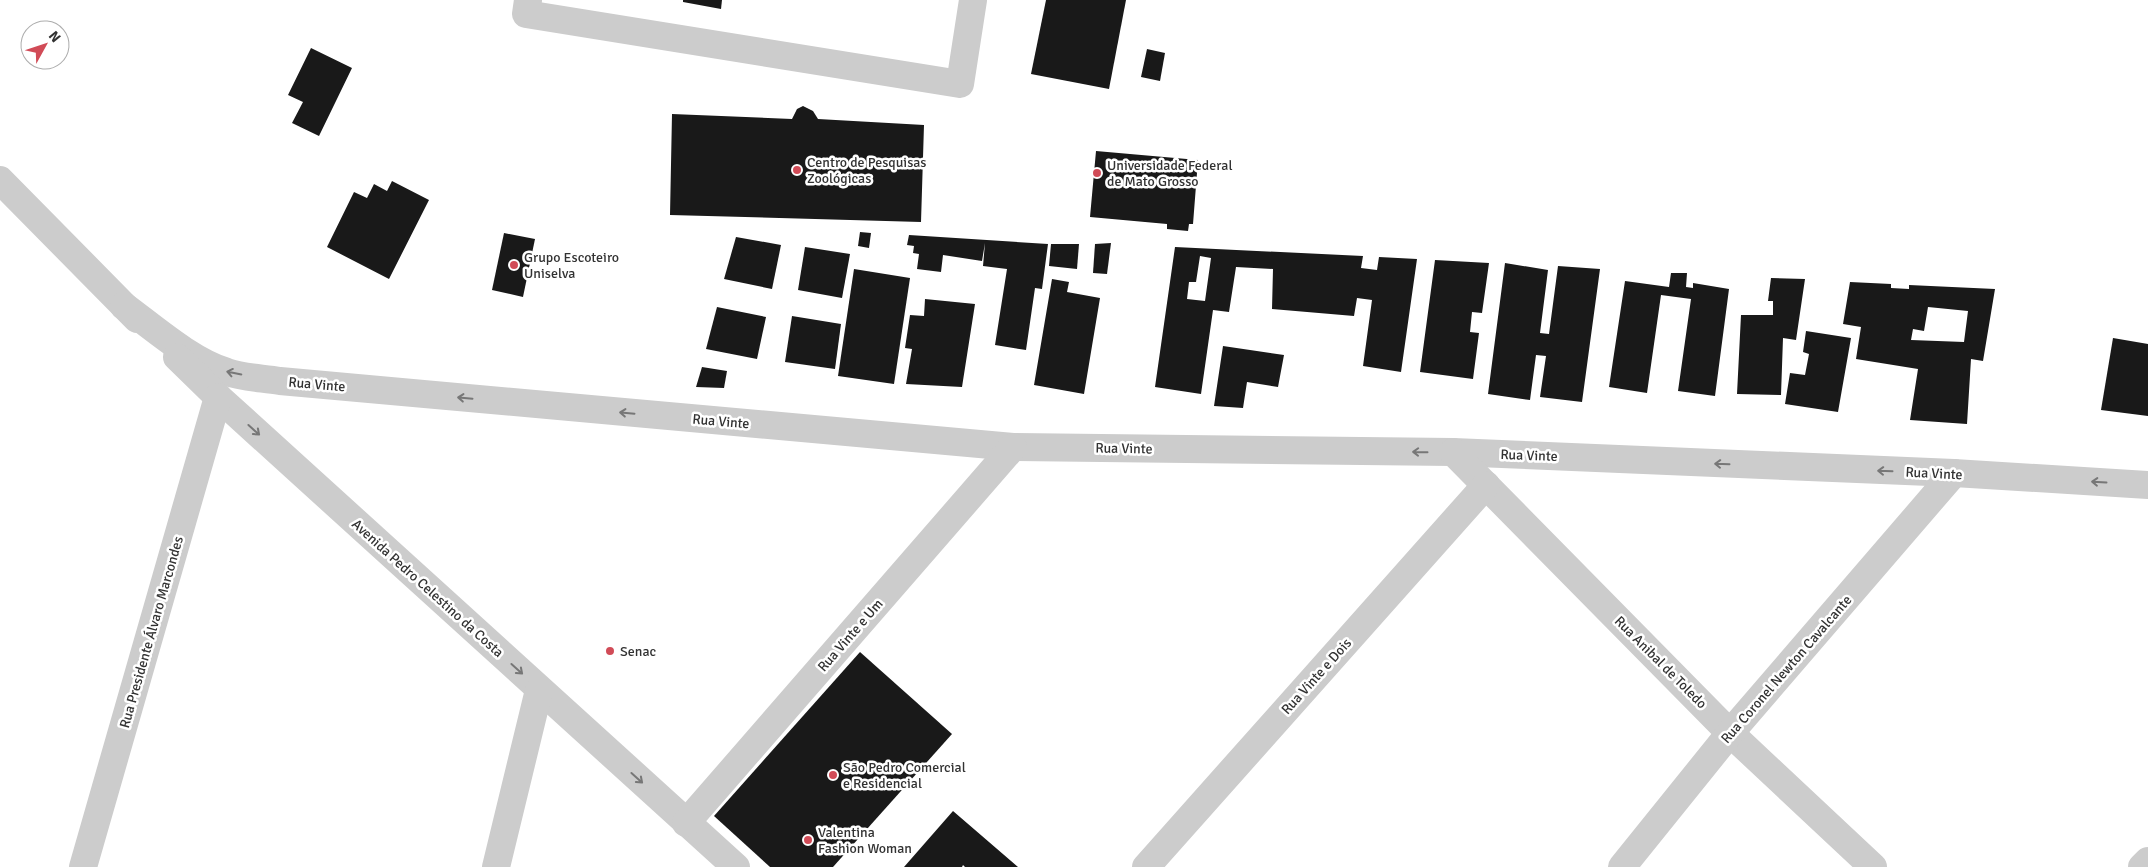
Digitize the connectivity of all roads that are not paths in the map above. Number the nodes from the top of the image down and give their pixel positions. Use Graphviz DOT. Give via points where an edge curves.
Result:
graph roads {
  1 [pos="528,0"];
  2 [pos="973,0"];
  3 [pos="0,180"];
  4 [pos="124,306"];
  5 [pos="218,397"];
  6 [pos="1013,447"];
  7 [pos="1454,452"];
  8 [pos="1954,474"];
  9 [pos="1486,485"];
  10 [pos="2148,485"];
  11 [pos="539,690"];
  12 [pos="1730,733"];
  13 [pos="686,823"];
  14 [pos="2148,861"];
  15 [pos="83,867"];
  16 [pos="496,867"];
  17 [pos="736,867"];
  18 [pos="1146,867"];
  19 [pos="1622,867"];
  20 [pos="1873,867"];
  21 [pos="2142,867"];
  1 -- 2 [label="street" via="526,14 960,84"];
  3 -- 4 [label="street"];
  4 -- 5 [label="street, Avenida Pedro Celestino da Costa"];
  6 -- 4 [label="street, Rua Vinte, one-way" via="280,381 237,374 210,365"];
  5 -- 11 [label="street, Avenida Pedro Celestino da Costa, one-way"];
  5 -- 15 [label="street, Rua Presidente Álvaro Marcondes"];
  7 -- 6 [label="street, Rua Vinte, one-way"];
  6 -- 13 [label="street, Rua Vinte e Um"];
  8 -- 7 [label="street, Rua Vinte, one-way"];
  7 -- 9 [label="street, Rua Anibal de Toledo"];
  10 -- 8 [label="street, Rua Vinte, one-way"];
  8 -- 12 [label="street, Rua Coronel Newton Cavalcante"];
  9 -- 12 [label="street, Rua Anibal de Toledo"];
  9 -- 18 [label="street, Rua Vinte e Dois"];
  11 -- 13 [label="street, Avenida Pedro Celestino da Costa, one-way"];
  11 -- 16 [label="street"];
  12 -- 19 [label="street, Rua Coronel Newton Cavalcante"];
  12 -- 20 [label="street, Rua Anibal de Toledo"];
  13 -- 17 [label="street, Avenida Pedro Celestino da Costa"];
  14 -- 21 [label="street"];
}
